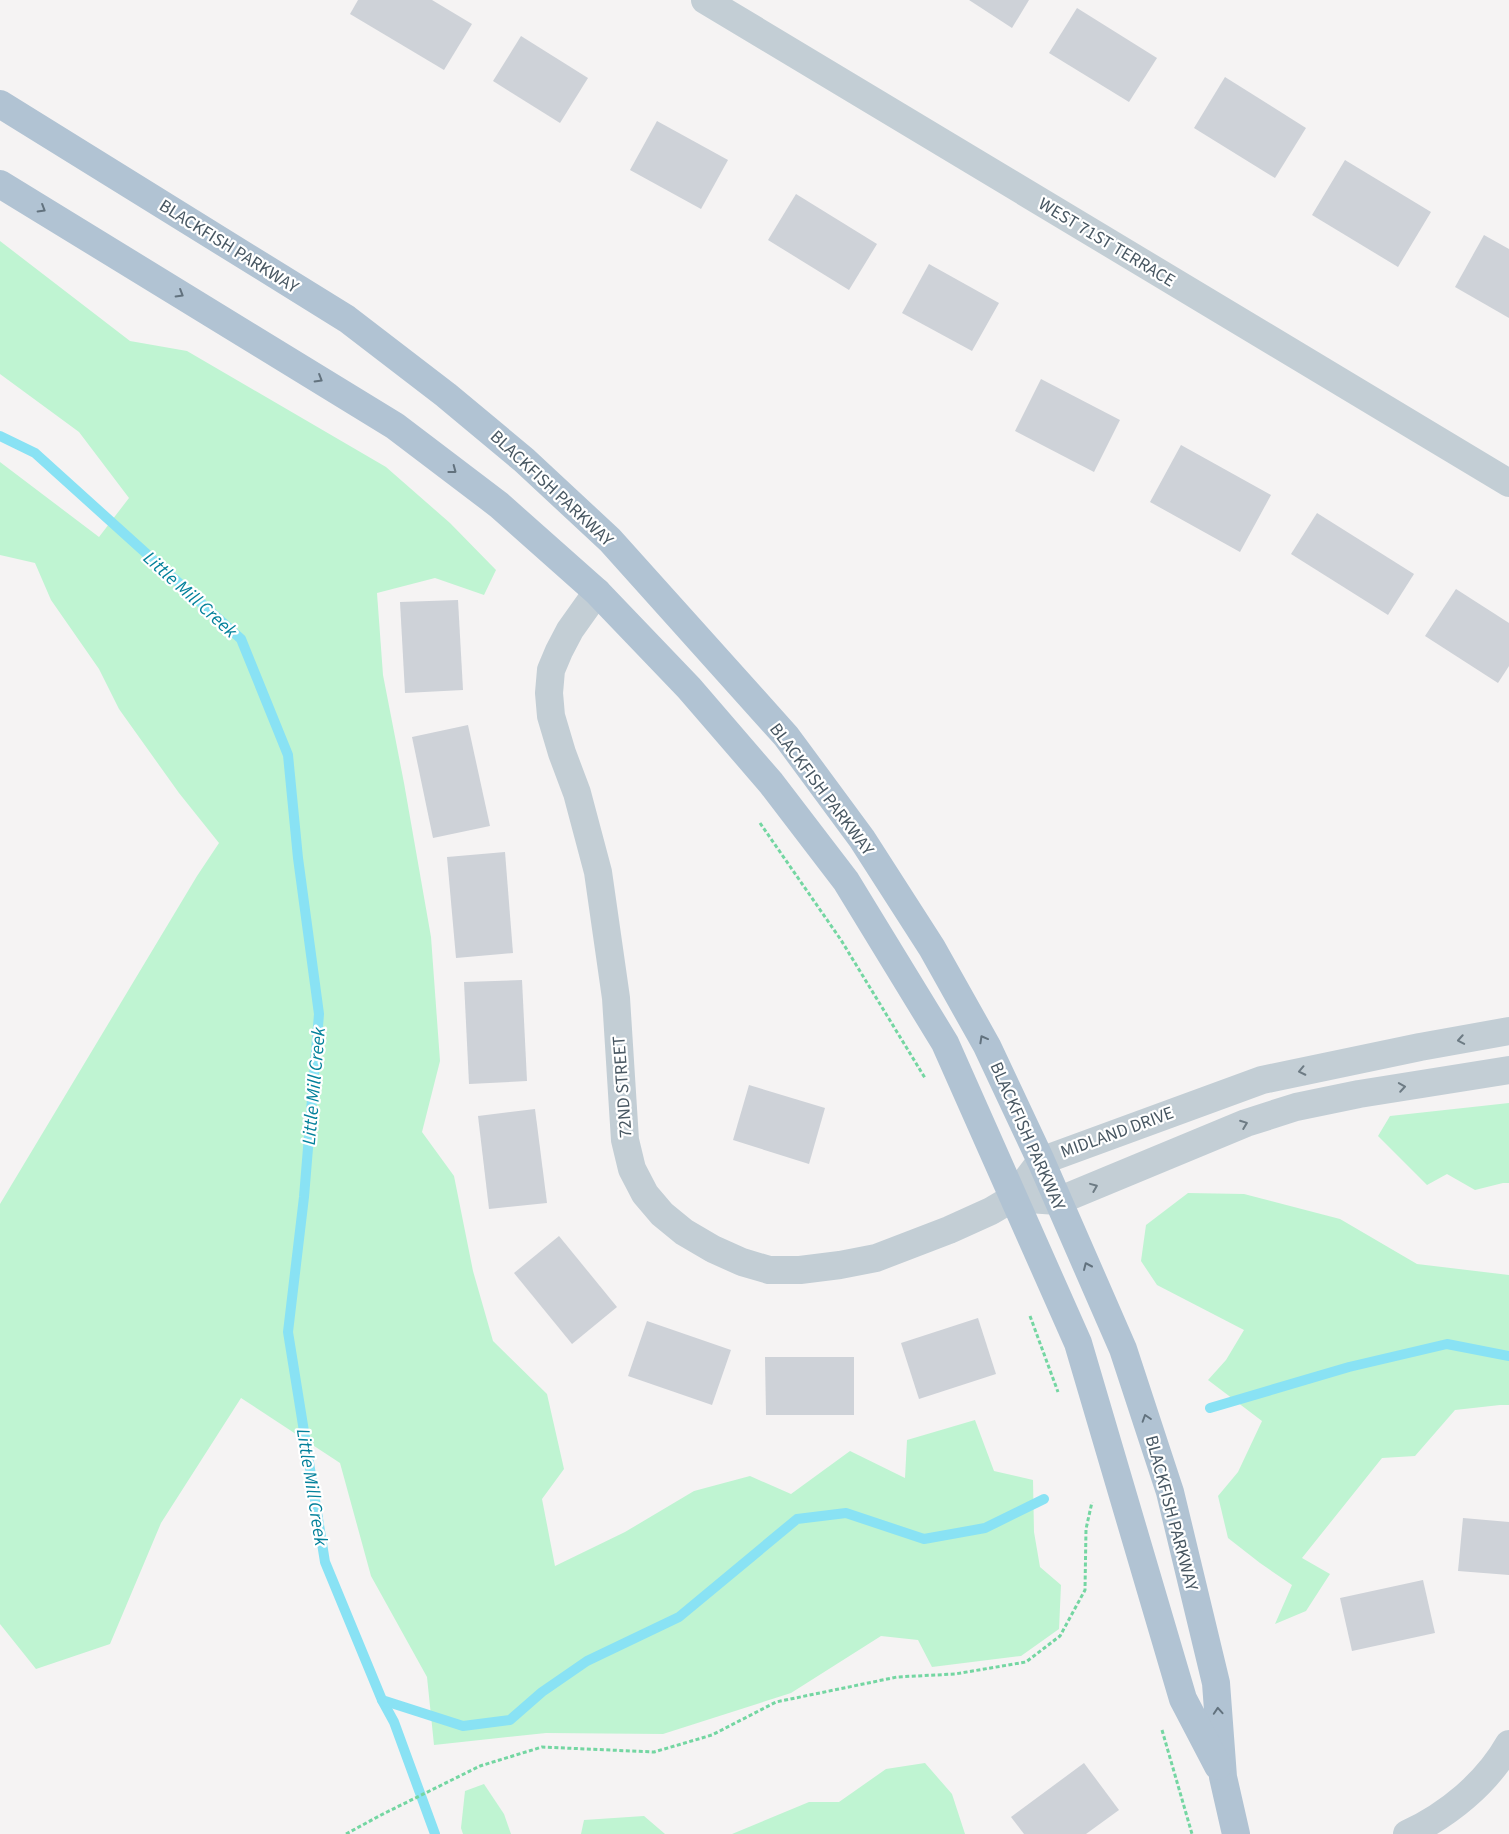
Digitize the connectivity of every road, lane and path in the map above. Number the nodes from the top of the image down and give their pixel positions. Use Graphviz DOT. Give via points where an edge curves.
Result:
graph roads {
  1 [pos="705,0"];
  2 [pos="0,104"];
  3 [pos="0,184"];
  4 [pos="1509,483"];
  5 [pos="597,592"];
  6 [pos="758,820"];
  7 [pos="1509,1031"];
  8 [pos="1509,1070"];
  9 [pos="928,1082"];
  10 [pos="1041,1161"];
  11 [pos="1013,1198"];
  12 [pos="1058,1201"];
  13 [pos="1029,1314"];
  14 [pos="1060,1398"];
  15 [pos="1092,1500"];
  16 [pos="1162,1729"];
  17 [pos="1509,1744"];
  18 [pos="1223,1777"];
  19 [pos="346,1834"];
  20 [pos="1192,1834"];
  21 [pos="1236,1834"];
  22 [pos="1407,1834"];
  1 -- 4 [label="street, WEST 71ST TERRACE"];
  10 -- 2 [label="main road, BLACKFISH PARKWAY, one-way" via="983,1038 932,948 862,840 786,736 610,540 446,394 347,319"];
  3 -- 5 [label="main road, BLACKFISH PARKWAY, one-way" via="395,426 499,505"];
  5 -- 11 [label="main road, BLACKFISH PARKWAY" via="689,688 771,783 846,881 945,1043"];
  5 -- 11 [label="street, 72ND STREET" via="559,650 549,693 551,716 598,872 616,998 625,1140 632,1168 645,1194 684,1232 713,1249 768,1270 800,1270 876,1258 949,1230"];
  6 -- 9 [label="path" via="841,940"];
  7 -- 10 [label="street, MIDLAND DRIVE, one-way" via="1262,1080"];
  12 -- 8 [label="street, one-way" via="1246,1123 1296,1108 1359,1094"];
  10 -- 11 [label="street, MIDLAND DRIVE"];
  10 -- 12 [label="main road, BLACKFISH PARKWAY"];
  11 -- 12 [label="street"];
  11 -- 18 [label="main road, BLACKFISH PARKWAY" via="1078,1343 1183,1699"];
  18 -- 12 [label="main road, BLACKFISH PARKWAY, one-way" via="1216,1683 1170,1492 1123,1349"];
  13 -- 14 [label="path"];
  15 -- 19 [label="path" via="1086,1529 1085,1590 1060,1636 1026,1662 955,1674 897,1677 776,1702 712,1735 654,1752 542,1747 480,1766"];
  16 -- 20 [label="path"];
  17 -- 22 [label="street" via="1486,1775 1455,1806"];
  18 -- 21 [label="main road, BLACKFISH PARKWAY"];
}
